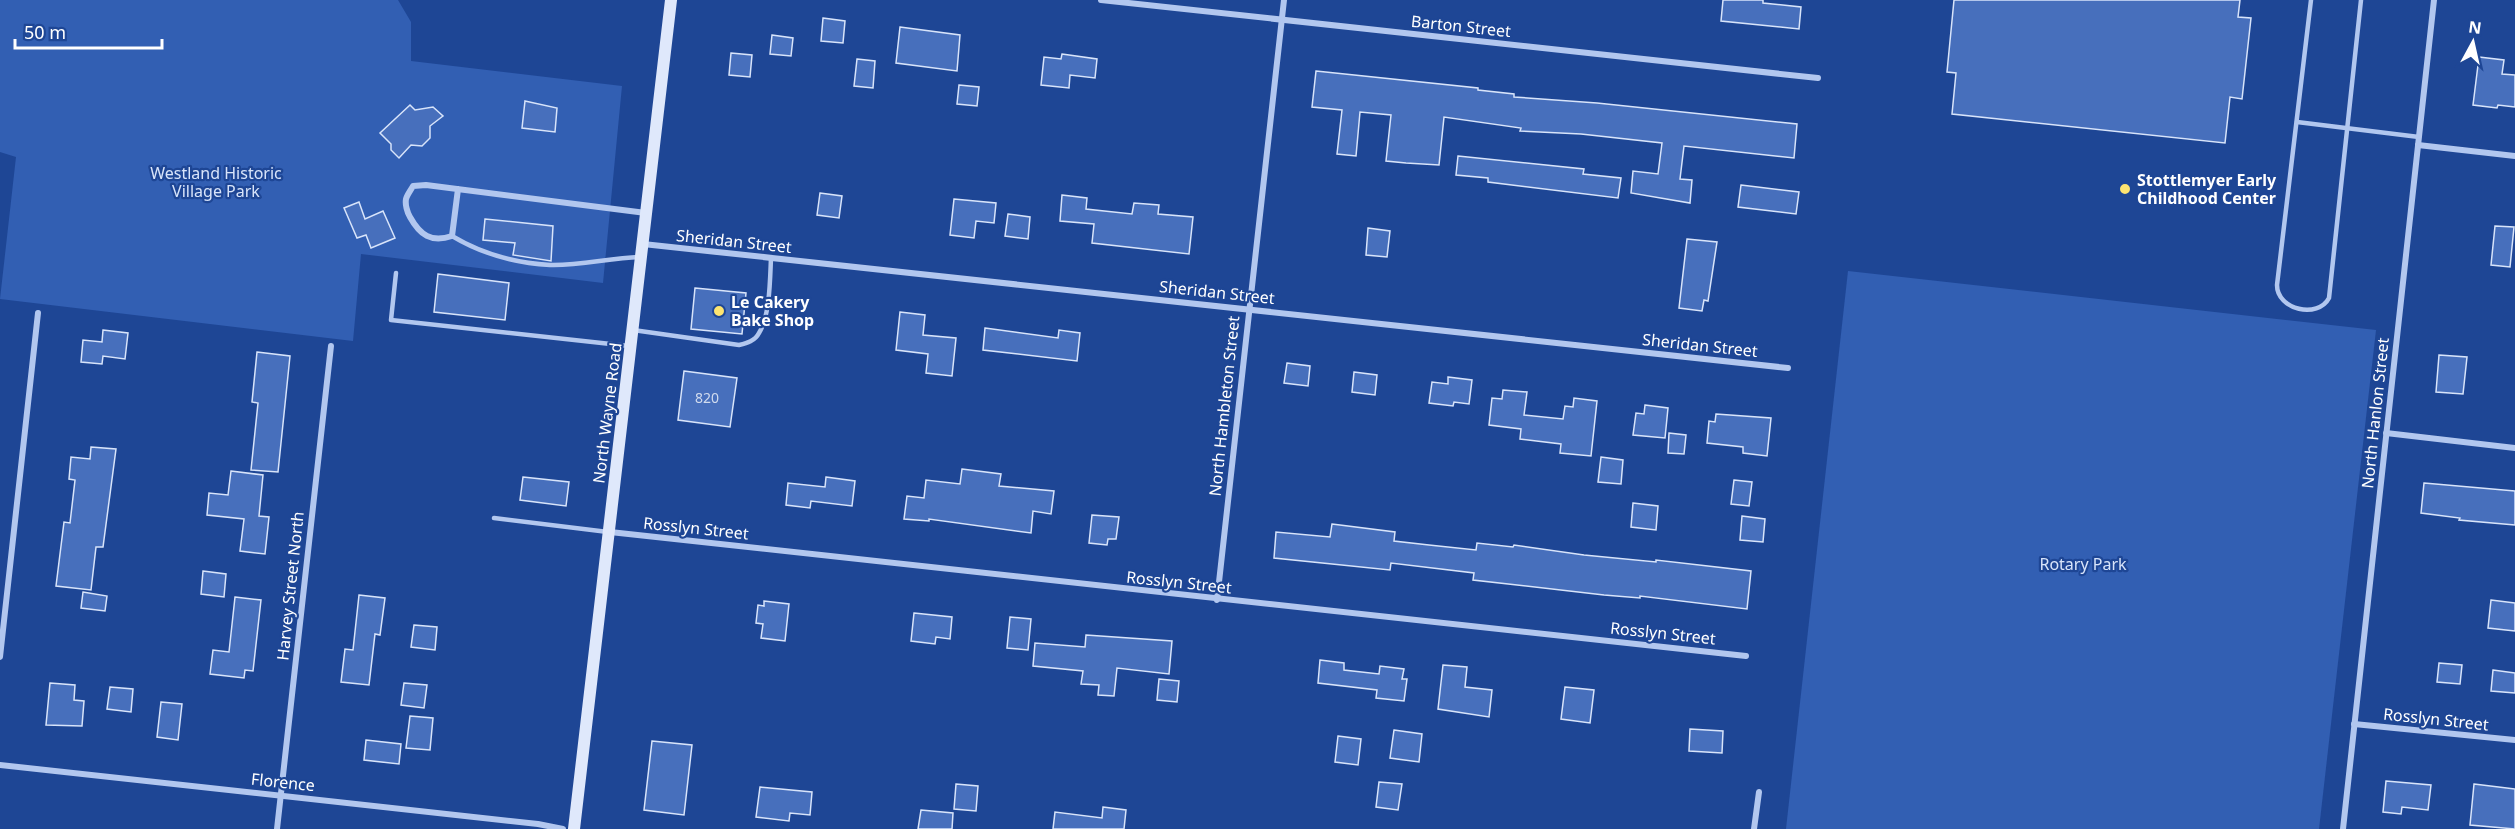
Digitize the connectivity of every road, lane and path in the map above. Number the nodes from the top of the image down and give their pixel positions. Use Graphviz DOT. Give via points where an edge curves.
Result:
graph roads {
  1 [pos="671,0"];
  2 [pos="1101,0"];
  3 [pos="1284,0"];
  4 [pos="2311,0"];
  5 [pos="2361,0"];
  6 [pos="2434,0"];
  7 [pos="1282,20"];
  8 [pos="1818,78"];
  9 [pos="2296,122"];
  10 [pos="2348,129"];
  11 [pos="2419,137"];
  12 [pos="2418,145"];
  13 [pos="2515,156"];
  14 [pos="458,189"];
  15 [pos="647,213"];
  16 [pos="452,236"];
  17 [pos="642,251"];
  18 [pos="771,258"];
  19 [pos="396,273"];
  20 [pos="1248,309"];
  21 [pos="38,313"];
  22 [pos="633,330"];
  23 [pos="330,346"];
  24 [pos="632,346"];
  25 [pos="1788,368"];
  26 [pos="2386,433"];
  27 [pos="2515,448"];
  28 [pos="494,518"];
  29 [pos="610,532"];
  30 [pos="1217,600"];
  31 [pos="1746,656"];
  32 [pos="0,657"];
  33 [pos="2354,724"];
  34 [pos="2515,740"];
  35 [pos="0,765"];
  36 [pos="1759,792"];
  37 [pos="280,795"];
  38 [pos="276,829"];
  39 [pos="564,829"];
  40 [pos="574,829"];
  41 [pos="1754,829"];
  42 [pos="2343,829"];
  1 -- 15 [label="main road, North Wayne Road"];
  2 -- 7 [label="street, Barton Street"];
  3 -- 7 [label="street, North Hambleton Street"];
  4 -- 9 [label="lane"];
  5 -- 10 [label="lane"];
  6 -- 11 [label="street, North Hanlon Street"];
  7 -- 8 [label="street, Barton Street"];
  7 -- 20 [label="street, North Hambleton Street"];
  9 -- 10 [label="lane"];
  9 -- 10 [label="lane" via="2277,285 2280,298 2296,308 2318,308 2326,305 2329,298"];
  10 -- 11 [label="lane"];
  11 -- 12 [label="street, North Hanlon Street"];
  12 -- 13 [label="street"];
  12 -- 26 [label="street, North Hanlon Street"];
  14 -- 15 [label="street"];
  14 -- 16 [label="street"];
  14 -- 16 [label="street" via="413,186 406,198 407,212 418,232 429,238"];
  15 -- 17 [label="main road, North Wayne Road"];
  16 -- 17 [label="lane" via="475,249 510,260 550,265"];
  17 -- 18 [label="street, Sheridan Street"];
  17 -- 22 [label="main road, North Wayne Road"];
  18 -- 20 [label="street, Sheridan Street"];
  18 -- 22 [label="lane" via="765,315 759,334 750,342 739,345"];
  19 -- 24 [label="lane" via="391,320"];
  20 -- 25 [label="street, Sheridan Street"];
  20 -- 30 [label="street, North Hambleton Street"];
  21 -- 32 [label="street"];
  22 -- 24 [label="main road, North Wayne Road"];
  23 -- 37 [label="street, Harvey Street North"];
  24 -- 29 [label="main road, North Wayne Road"];
  26 -- 27 [label="street"];
  26 -- 33 [label="street, North Hanlon Street"];
  28 -- 29 [label="lane"];
  29 -- 30 [label="street, Rosslyn Street"];
  29 -- 40 [label="main road, North Wayne Road"];
  30 -- 31 [label="street, Rosslyn Street"];
  33 -- 34 [label="street, Rosslyn Street"];
  33 -- 42 [label="street, North Hanlon Street"];
  35 -- 37 [label="street, Florence"];
  36 -- 41 [label="street"];
  37 -- 38 [label="street, Harvey Street North"];
  37 -- 39 [label="street, Florence"];
}
